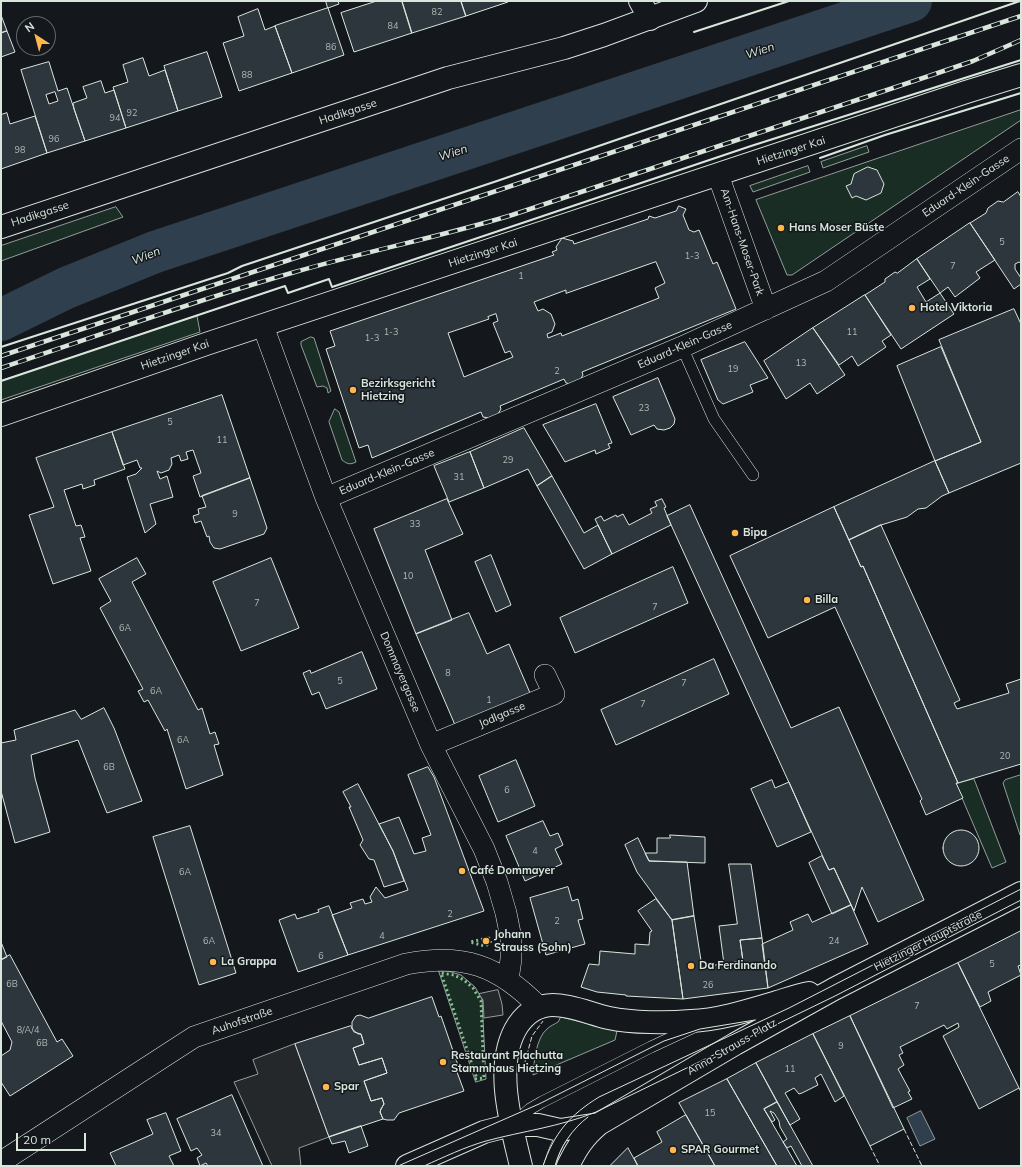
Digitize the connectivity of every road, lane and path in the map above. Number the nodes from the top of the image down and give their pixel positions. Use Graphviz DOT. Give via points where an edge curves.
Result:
graph roads {
  1 [pos="696,1"];
  2 [pos="645,10"];
  3 [pos="1021,75"];
  4 [pos="1021,149"];
  5 [pos="718,175"];
  6 [pos="1,227"];
  7 [pos="766,309"];
  8 [pos="263,326"];
  9 [pos="682,347"];
  10 [pos="1,415"];
  11 [pos="753,475"];
  12 [pos="326,498"];
  13 [pos="545,675"];
  14 [pos="431,745"];
  15 [pos="1021,894"];
  16 [pos="508,980"];
  17 [pos="834,989"];
  18 [pos="539,1007"];
  19 [pos="713,1018"];
  20 [pos="600,1124"];
  21 [pos="511,1125"];
  22 [pos="576,1127"];
  23 [pos="1,1162"];
  24 [pos="407,1166"];
  25 [pos="521,1166"];
  26 [pos="549,1166"];
  27 [pos="568,1166"];
  1 -- 2 [label="main road, Hadikgasse"];
  2 -- 6 [label="main road, Hadikgasse" via="564,48 448,78"];
  3 -- 5 [label="main road, Hietzinger Kai"];
  4 -- 7 [label="street, Eduard-Klein-Gasse" via="826,281"];
  5 -- 7 [label="street, Am-Hans-Moser-Park"];
  5 -- 8 [label="main road, Hietzinger Kai"];
  7 -- 9 [label="street, Eduard-Klein-Gasse"];
  8 -- 10 [label="main road, Hietzinger Kai"];
  8 -- 12 [label="street, Dommayergasse"];
  9 -- 11 [label="lane" via="714,419"];
  9 -- 12 [label="street, Eduard-Klein-Gasse"];
  12 -- 14 [label="street, Dommayergasse"];
  13 -- 14 [label="street, Jodlgasse" via="554,694"];
  14 -- 16 [label="street, Dommayergasse" via="484,849 497,882 510,938"];
  15 -- 17 [label="main road, Hietzinger Hauptstraße"];
  16 -- 18 [label="street"];
  16 -- 23 [label="street, Auhofstraße" via="466,961 424,960 194,1037"];
  17 -- 19 [label="main road, Anna-Strauss-Platz" via="804,994"];
  17 -- 20 [label="main road, Anna-Strauss-Platz"];
  18 -- 19 [label="main road, Anna-Strauss-Platz" via="568,1006 628,1020 692,1022"];
  18 -- 21 [label="main road" via="523,1018 512,1034 507,1049 506,1089"];
  19 -- 21 [label="lane, Anna-Strauss-Platz" via="542,1102"];
  20 -- 22 [label="main road, Anna-Strauss-Platz"];
  20 -- 27 [label="main road" via="576,1149"];
  21 -- 22 [label="main road, Anna-Strauss-Platz" via="560,1130"];
  21 -- 24 [label="main road" via="484,1132"];
  21 -- 25 [label="main road"];
  22 -- 26 [label="lane" via="564,1134"];
}
